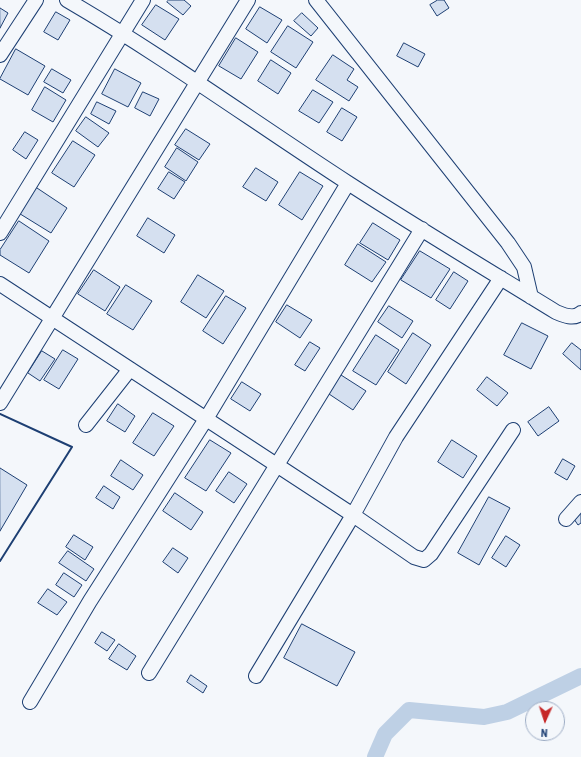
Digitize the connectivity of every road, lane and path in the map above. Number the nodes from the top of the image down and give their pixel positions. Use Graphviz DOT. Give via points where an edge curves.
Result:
graph roads {
  1 [pos="36,0"];
  2 [pos="67,0"];
  3 [pos="144,0"];
  4 [pos="248,0"];
  5 [pos="316,0"];
  6 [pos="124,33"];
  7 [pos="0,55"];
  8 [pos="199,82"];
  9 [pos="348,183"];
  10 [pos="422,229"];
  11 [pos="0,233"];
  12 [pos="501,278"];
  13 [pos="0,284"];
  14 [pos="532,297"];
  15 [pos="581,313"];
  16 [pos="52,318"];
  17 [pos="130,369"];
  18 [pos="0,402"];
  19 [pos="206,419"];
  20 [pos="86,426"];
  21 [pos="513,430"];
  22 [pos="276,465"];
  23 [pos="581,502"];
  24 [pos="354,515"];
  25 [pos="566,519"];
  26 [pos="149,673"];
  27 [pos="256,676"];
  28 [pos="30,702"];
  1 -- 7 [label="street"];
  2 -- 6 [label="street"];
  3 -- 6 [label="street"];
  4 -- 8 [label="street"];
  5 -- 14 [label="street" via="508,243 524,267"];
  6 -- 8 [label="street"];
  6 -- 11 [label="street"];
  8 -- 9 [label="street"];
  8 -- 16 [label="street"];
  9 -- 10 [label="street"];
  9 -- 19 [label="street"];
  10 -- 12 [label="street"];
  10 -- 22 [label="street"];
  12 -- 14 [label="street"];
  12 -- 24 [label="street" via="396,437"];
  13 -- 16 [label="street"];
  14 -- 15 [label="street" via="566,317"];
  16 -- 17 [label="street"];
  16 -- 18 [label="street"];
  17 -- 19 [label="street"];
  17 -- 20 [label="street"];
  19 -- 22 [label="street"];
  19 -- 28 [label="street" via="90,601"];
  21 -- 24 [label="street" via="431,554 424,560 414,557"];
  22 -- 24 [label="street"];
  22 -- 26 [label="street"];
  23 -- 25 [label="street"];
  24 -- 27 [label="street"];
}
